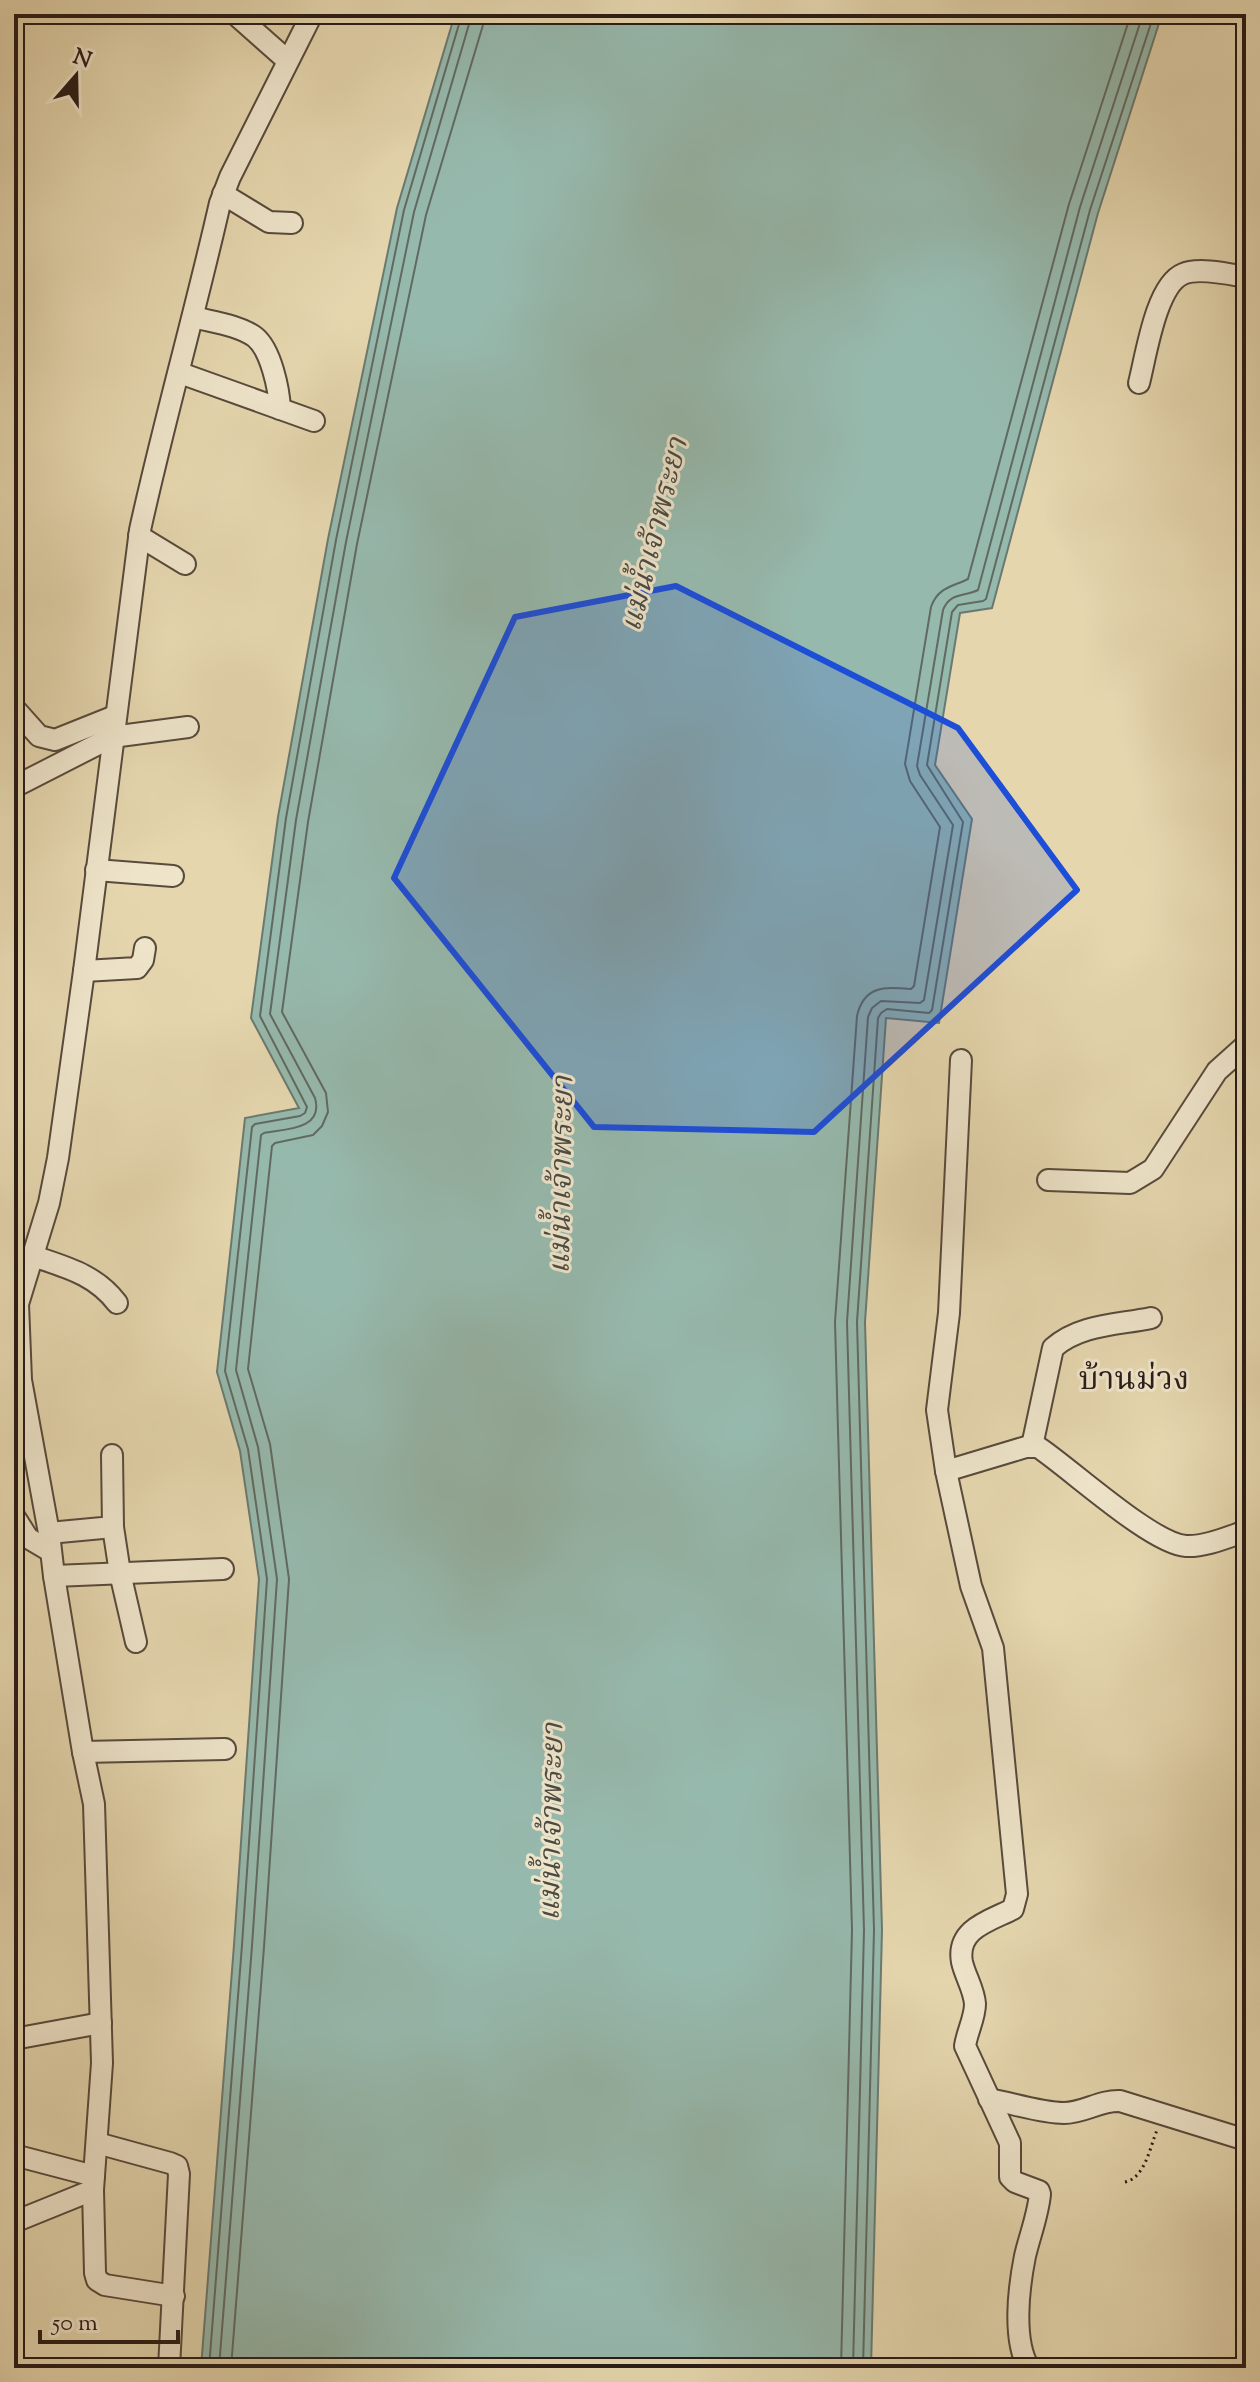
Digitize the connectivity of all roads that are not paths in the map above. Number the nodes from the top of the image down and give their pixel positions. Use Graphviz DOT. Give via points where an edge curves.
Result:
graph roads {
  1 [pos="235,14"];
  2 [pos="312,14"];
  3 [pos="288,61"];
  4 [pos="223,194"];
  5 [pos="292,223"];
  6 [pos="1246,277"];
  7 [pos="193,317"];
  8 [pos="180,373"];
  9 [pos="1139,383"];
  10 [pos="280,409"];
  11 [pos="314,421"];
  12 [pos="139,536"];
  13 [pos="185,564"];
  14 [pos="14,708"];
  15 [pos="115,716"];
  16 [pos="188,727"];
  17 [pos="112,737"];
  18 [pos="14,787"];
  19 [pos="96,870"];
  20 [pos="173,876"];
  21 [pos="145,948"];
  22 [pos="84,971"];
  23 [pos="1246,1045"];
  24 [pos="961,1060"];
  25 [pos="1048,1180"];
  26 [pos="33,1256"];
  27 [pos="117,1303"];
  28 [pos="1151,1318"];
  29 [pos="1032,1446"];
  30 [pos="112,1455"];
  31 [pos="946,1471"];
  32 [pos="14,1516"];
  33 [pos="113,1527"];
  34 [pos="1246,1531"];
  35 [pos="50,1542"];
  36 [pos="223,1569"];
  37 [pos="120,1573"];
  38 [pos="54,1576"];
  39 [pos="136,1642"];
  40 [pos="225,1749"];
  41 [pos="83,1752"];
  42 [pos="101,2023"];
  43 [pos="14,2039"];
  44 [pos="989,2099"];
  45 [pos="1246,2140"];
  46 [pos="97,2143"];
  47 [pos="14,2155"];
  48 [pos="94,2183"];
  49 [pos="14,2222"];
  50 [pos="174,2296"];
  51 [pos="169,2368"];
  52 [pos="1029,2368"];
  1 -- 3 [label="street"];
  2 -- 3 [label="street"];
  3 -- 4 [label="street"];
  4 -- 5 [label="street" via="269,222"];
  4 -- 7 [label="street"];
  6 -- 9 [label="street" via="1185,272 1169,283"];
  7 -- 8 [label="street"];
  7 -- 10 [label="street" via="256,338 275,377"];
  8 -- 10 [label="street"];
  8 -- 12 [label="street"];
  10 -- 11 [label="street"];
  12 -- 13 [label="street"];
  12 -- 15 [label="street"];
  14 -- 15 [label="street" via="39,736 55,740"];
  15 -- 17 [label="street"];
  16 -- 17 [label="street"];
  17 -- 18 [label="street"];
  17 -- 19 [label="street"];
  19 -- 20 [label="street"];
  19 -- 22 [label="street"];
  21 -- 22 [label="street" via="137,968"];
  22 -- 26 [label="street" via="58,1158"];
  23 -- 25 [label="street" via="1217,1071 1153,1169 1130,1183"];
  24 -- 31 [label="street" via="949,1313 937,1410"];
  26 -- 27 [label="street" via="78,1271"];
  26 -- 35 [label="street" via="19,1294 19,1354"];
  28 -- 29 [label="street" via="1089,1328 1053,1348"];
  29 -- 31 [label="street"];
  29 -- 34 [label="street" via="1143,1527 1175,1543 1194,1546"];
  30 -- 33 [label="street"];
  31 -- 44 [label="street" via="971,1586 993,1648 1017,1894 1013,1909 969,1931 963,1943 962,1961 975,2001 965,2046"];
  32 -- 35 [label="street" via="28,1538"];
  33 -- 35 [label="street"];
  33 -- 37 [label="street"];
  35 -- 38 [label="street"];
  36 -- 37 [label="street"];
  37 -- 38 [label="street"];
  37 -- 39 [label="street"];
  38 -- 41 [label="street"];
  40 -- 41 [label="street"];
  41 -- 42 [label="street" via="94,1804"];
  42 -- 43 [label="street"];
  42 -- 46 [label="street"];
  44 -- 45 [label="street" via="1063,2113 1120,2101"];
  44 -- 52 [label="street" via="1010,2143 1010,2177 1040,2194 1024,2258 1018,2323"];
  46 -- 48 [label="street"];
  46 -- 50 [label="street" via="177,2166"];
  47 -- 48 [label="street"];
  48 -- 49 [label="street"];
  48 -- 50 [label="street" via="97,2280"];
  50 -- 51 [label="street"];
}
